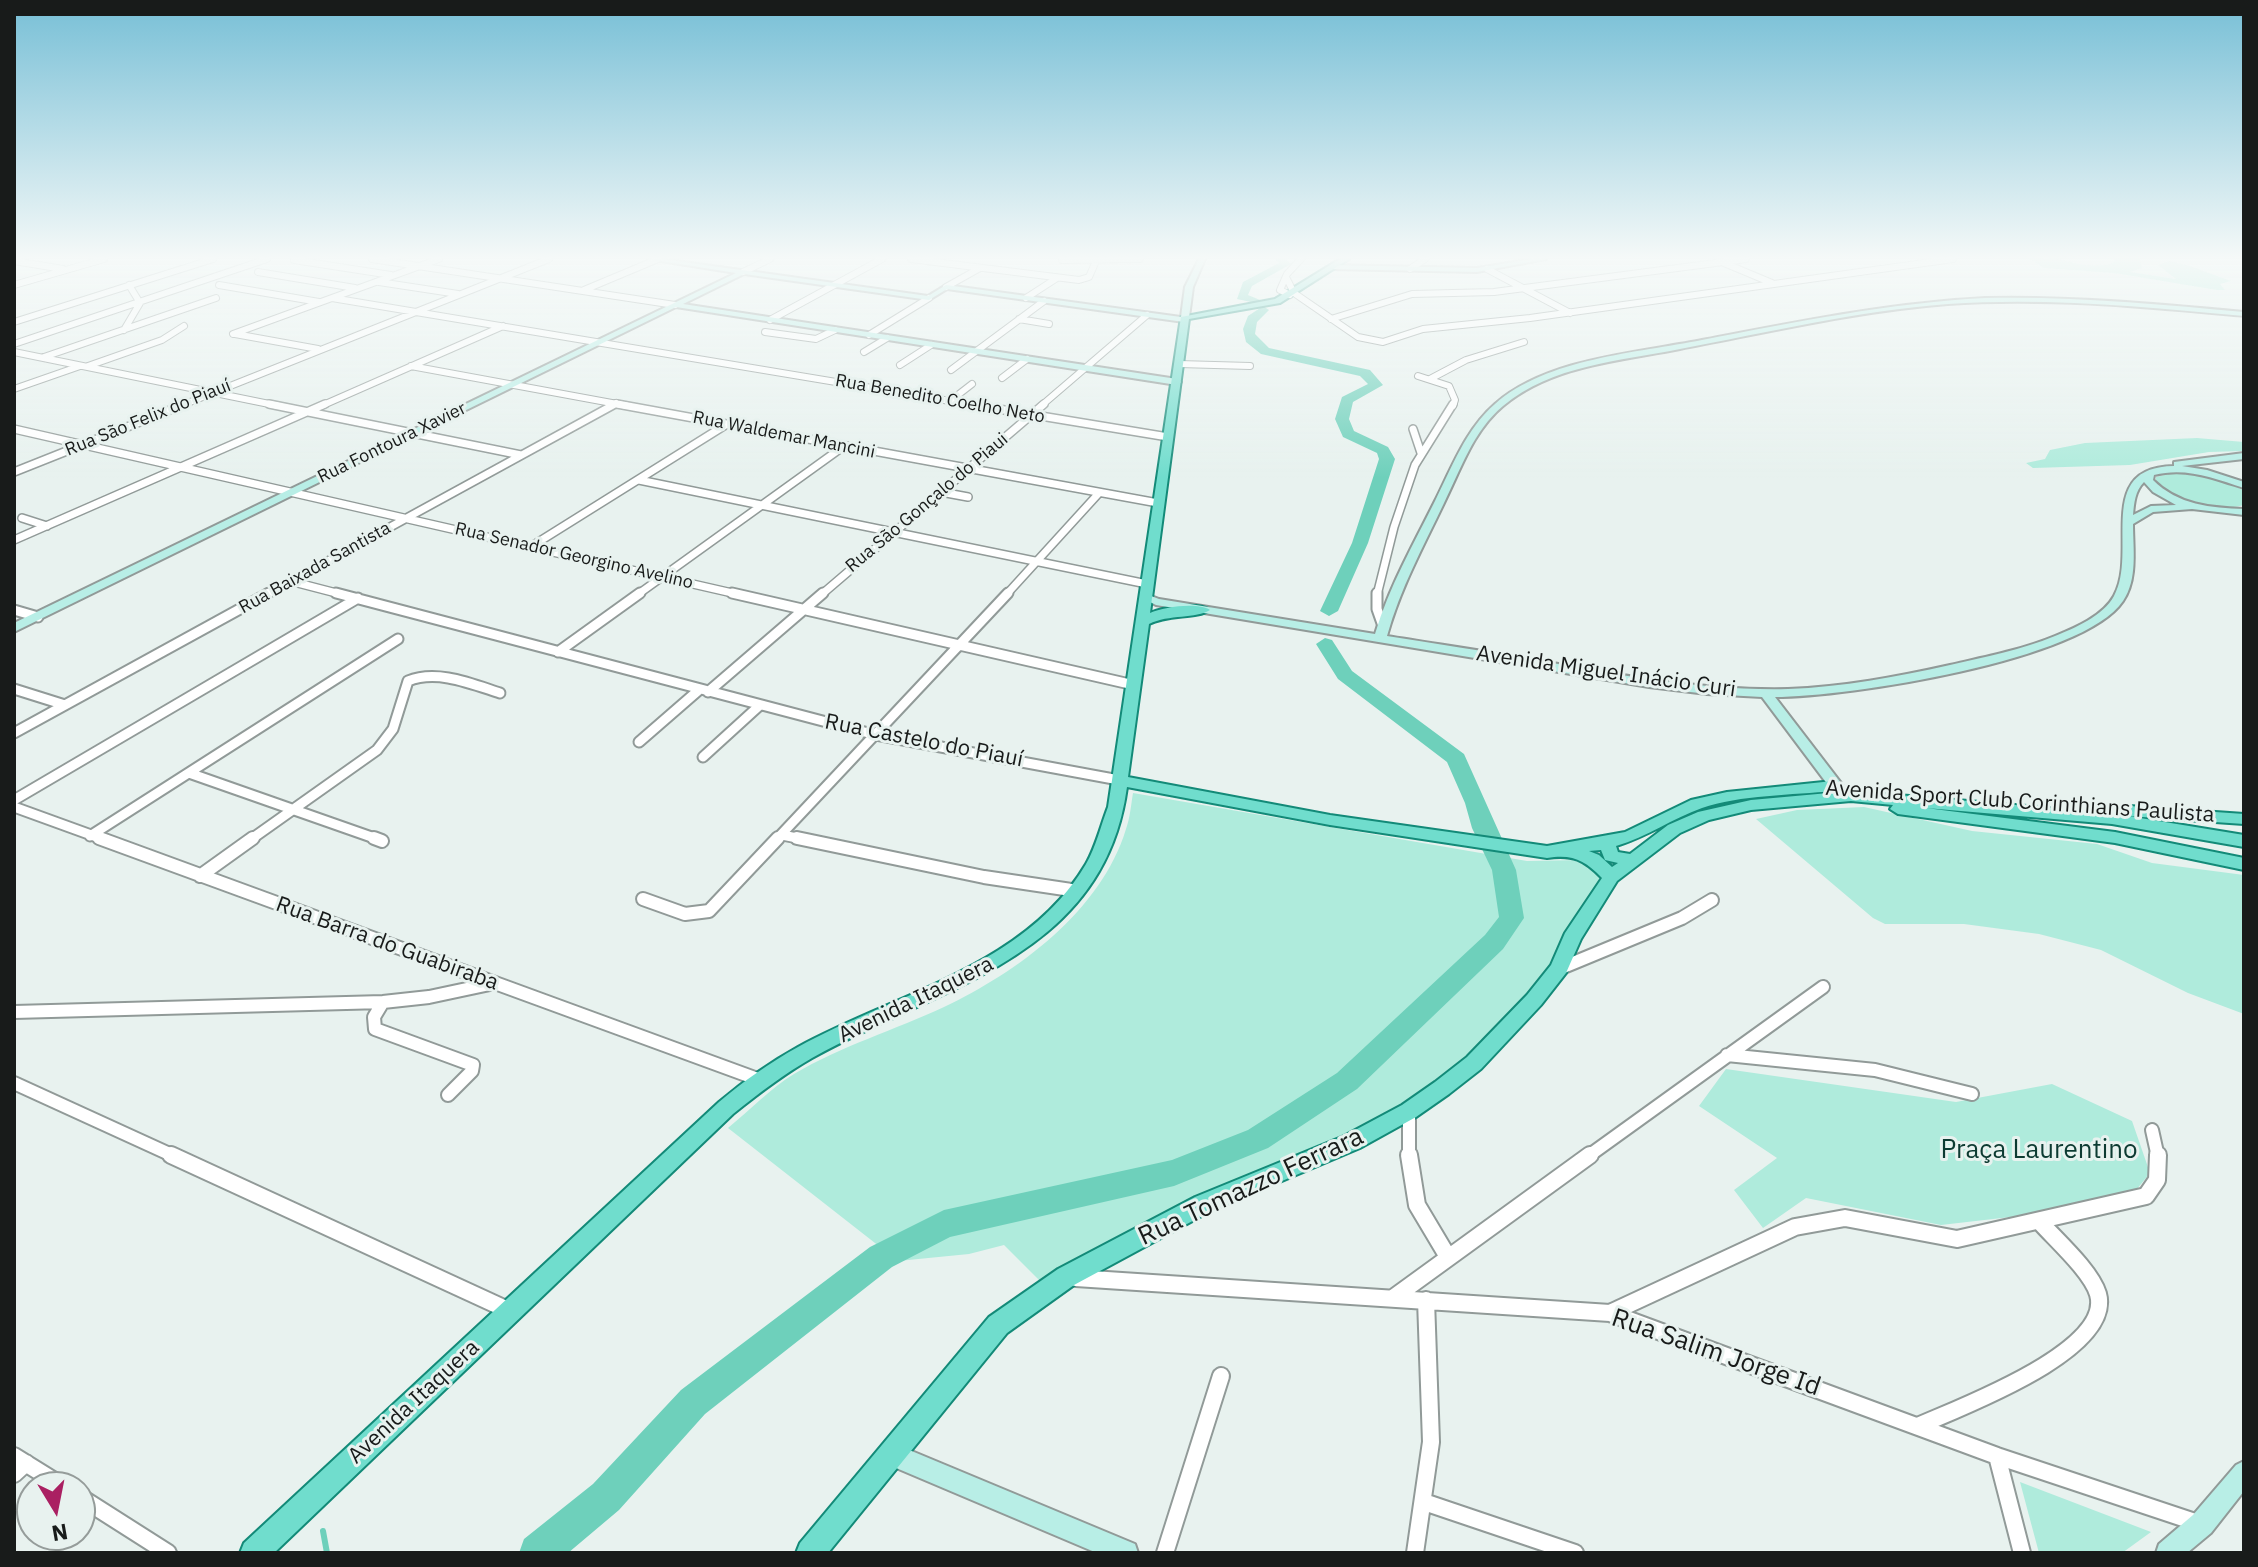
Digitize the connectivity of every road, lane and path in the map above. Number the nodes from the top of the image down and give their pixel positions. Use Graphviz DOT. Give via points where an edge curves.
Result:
graph roads {
  1 [pos="50,332"];
  2 [pos="118,332"];
  3 [pos="172,332"];
  4 [pos="238,332"];
  5 [pos="362,332"];
  6 [pos="489,332"];
  7 [pos="540,332"];
  8 [pos="619,332"];
  9 [pos="765,332"];
  10 [pos="831,332"];
  11 [pos="849,332"];
  12 [pos="874,332"];
  13 [pos="1002,332"];
  14 [pos="1127,332"];
  15 [pos="1183,332"];
  16 [pos="1351,332"];
  17 [pos="1412,332"];
  18 [pos="1752,332"];
  19 [pos="869,335"];
  20 [pos="887,338"];
  21 [pos="599,342"];
  22 [pos="1524,342"];
  23 [pos="14,344"];
  24 [pos="931,345"];
  25 [pos="320,349"];
  26 [pos="14,352"];
  27 [pos="864,352"];
  28 [pos="976,352"];
  29 [pos="42,357"];
  30 [pos="1027,359"];
  31 [pos="1179,364"];
  32 [pos="900,365"];
  33 [pos="84,366"];
  34 [pos="411,366"];
  35 [pos="1250,366"];
  36 [pos="1085,368"];
  37 [pos="951,370"];
  38 [pos="1418,376"];
  39 [pos="1002,378"];
  40 [pos="1430,379"];
  41 [pos="1177,382"];
  42 [pos="512,384"];
  43 [pos="972,384"];
  44 [pos="15,388"];
  45 [pos="211,393"];
  46 [pos="950,401"];
  47 [pos="616,403"];
  48 [pos="307,412"];
  49 [pos="1031,414"];
  50 [pos="727,424"];
  51 [pos="14,429"];
  52 [pos="1413,429"];
  53 [pos="413,433"];
  54 [pos="1168,437"];
  55 [pos="85,444"];
  56 [pos="844,446"];
  57 [pos="1421,453"];
  58 [pos="521,455"];
  59 [pos="2244,457"];
  60 [pos="186,466"];
  61 [pos="967,469"];
  62 [pos="2161,470"];
  63 [pos="14,472"];
  64 [pos="2244,474"];
  65 [pos="2149,475"];
  66 [pos="639,480"];
  67 [pos="2244,485"];
  68 [pos="293,491"];
  69 [pos="941,492"];
  70 [pos="1099,493"];
  71 [pos="968,497"];
  72 [pos="1158,503"];
  73 [pos="760,505"];
  74 [pos="2206,508"];
  75 [pos="2244,512"];
  76 [pos="407,517"];
  77 [pos="22,518"];
  78 [pos="2244,521"];
  79 [pos="2128,522"];
  80 [pos="47,526"];
  81 [pos="893,532"];
  82 [pos="14,540"];
  83 [pos="532,546"];
  84 [pos="1036,562"];
  85 [pos="664,576"];
  86 [pos="290,581"];
  87 [pos="1146,591"];
  88 [pos="358,598"];
  89 [pos="14,610"];
  90 [pos="802,610"];
  91 [pos="1203,610"];
  92 [pos="1228,613"];
  93 [pos="38,617"];
  94 [pos="1142,622"];
  95 [pos="14,628"];
  96 [pos="1381,632"];
  97 [pos="398,639"];
  98 [pos="959,646"];
  99 [pos="558,652"];
  100 [pos="1134,685"];
  101 [pos="14,689"];
  102 [pos="704,690"];
  103 [pos="500,693"];
  104 [pos="1766,693"];
  105 [pos="65,705"];
  106 [pos="759,706"];
  107 [pos="14,733"];
  108 [pos="876,735"];
  109 [pos="639,742"];
  110 [pos="703,757"];
  111 [pos="189,773"];
  112 [pos="1119,780"];
  113 [pos="1844,791"];
  114 [pos="14,800"];
  115 [pos="14,807"];
  116 [pos="293,809"];
  117 [pos="2244,819"];
  118 [pos="782,835"];
  119 [pos="90,836"];
  120 [pos="382,841"];
  121 [pos="2244,841"];
  122 [pos="1607,843"];
  123 [pos="1567,851"];
  124 [pos="1632,860"];
  125 [pos="2244,864"];
  126 [pos="200,876"];
  127 [pos="1611,877"];
  128 [pos="1078,891"];
  129 [pos="643,899"];
  130 [pos="1712,900"];
  131 [pos="1559,968"];
  132 [pos="492,983"];
  133 [pos="1823,987"];
  134 [pos="383,1002"];
  135 [pos="14,1012"];
  136 [pos="1727,1055"];
  137 [pos="760,1080"];
  138 [pos="14,1083"];
  139 [pos="1972,1094"];
  140 [pos="448,1095"];
  141 [pos="1409,1111"];
  142 [pos="2152,1130"];
  143 [pos="2040,1222"];
  144 [pos="1448,1257"];
  145 [pos="1066,1277"];
  146 [pos="1393,1298"];
  147 [pos="1426,1300"];
  148 [pos="511,1312"];
  149 [pos="1610,1313"];
  150 [pos="1221,1376"];
  151 [pos="1918,1426"];
  152 [pos="890,1454"];
  153 [pos="1997,1456"];
  154 [pos="2244,1473"];
  155 [pos="1424,1502"];
  156 [pos="96,1507"];
  157 [pos="2202,1524"];
  158 [pos="168,1553"];
  159 [pos="254,1553"];
  160 [pos="810,1553"];
  161 [pos="1126,1553"];
  162 [pos="1165,1553"];
  163 [pos="1415,1553"];
  164 [pos="1575,1553"];
  165 [pos="2022,1553"];
  166 [pos="2168,1553"];
  1 -- 23 [label="street"];
  2 -- 29 [label="street"];
  3 -- 33 [label="street"];
  4 -- 25 [label="street" via="233,334"];
  5 -- 25 [label="street, Rua São Felix do Piauí"];
  6 -- 34 [label="street"];
  7 -- 21 [label="street, Rua Benedito Coelho Neto"];
  8 -- 21 [label="street, Rua Fontoura Xavier"];
  9 -- 10 [label="street" via="818,339"];
  11 -- 19 [label="street"];
  12 -- 19 [label="street"];
  13 -- 28 [label="street"];
  14 -- 36 [label="street, Rua São Gonçalo do Piaui"];
  15 -- 31 [label="main road, Avenida Itaquera"];
  16 -- 17 [label="street" via="1376,342"];
  18 -- 96 [label="street" via="1595,364 1540,380 1510,396 1476,430"];
  19 -- 20 [label="street"];
  20 -- 24 [label="street"];
  20 -- 27 [label="street"];
  21 -- 42 [label="street, Rua Fontoura Xavier"];
  21 -- 46 [label="street, Rua Benedito Coelho Neto"];
  22 -- 40 [label="street" via="1466,360"];
  24 -- 28 [label="street"];
  24 -- 32 [label="street"];
  25 -- 45 [label="street, Rua São Felix do Piauí"];
  26 -- 29 [label="street"];
  28 -- 30 [label="street"];
  28 -- 37 [label="street"];
  29 -- 33 [label="street"];
  30 -- 36 [label="street"];
  30 -- 39 [label="street"];
  31 -- 35 [label="street"];
  31 -- 41 [label="main road, Avenida Itaquera"];
  33 -- 44 [label="street"];
  33 -- 45 [label="street"];
  34 -- 42 [label="street, Rua Waldemar Mancini"];
  34 -- 48 [label="street"];
  36 -- 41 [label="street"];
  36 -- 49 [label="street, Rua São Gonçalo do Piaui"];
  38 -- 40 [label="street"];
  40 -- 57 [label="street" via="1452,389 1455,400"];
  41 -- 54 [label="main road, Avenida Itaquera"];
  42 -- 47 [label="street, Rua Waldemar Mancini"];
  42 -- 53 [label="street, Rua Fontoura Xavier"];
  43 -- 46 [label="street"];
  45 -- 48 [label="street"];
  45 -- 55 [label="street, Rua São Felix do Piauí"];
  46 -- 49 [label="street, Rua Benedito Coelho Neto"];
  47 -- 50 [label="street, Rua Waldemar Mancini"];
  47 -- 58 [label="street, Rua Baixada Santista"];
  48 -- 53 [label="street"];
  48 -- 60 [label="street"];
  49 -- 54 [label="street, Rua Benedito Coelho Neto"];
  49 -- 61 [label="street, Rua São Gonçalo do Piaui"];
  50 -- 56 [label="street, Rua Waldemar Mancini"];
  50 -- 66 [label="street"];
  51 -- 55 [label="street, Rua Senador Georgino Avelino"];
  52 -- 57 [label="street"];
  53 -- 58 [label="street"];
  53 -- 68 [label="street, Rua Fontoura Xavier"];
  54 -- 72 [label="main road, Avenida Itaquera"];
  55 -- 60 [label="street, Rua Senador Georgino Avelino"];
  55 -- 63 [label="street, Rua São Felix do Piauí"];
  56 -- 61 [label="street, Rua Waldemar Mancini"];
  56 -- 73 [label="street"];
  57 -- 96 [label="street" via="1380,578 1376,606"];
  58 -- 76 [label="street, Rua Baixada Santista"];
  59 -- 62 [label="street" via="2191,461"];
  59 -- 64 [label="street" via="2217,464"];
  60 -- 68 [label="street, Rua Senador Georgino Avelino"];
  60 -- 80 [label="street"];
  61 -- 69 [label="street, Rua São Gonçalo do Piaui"];
  61 -- 70 [label="street, Rua Waldemar Mancini"];
  62 -- 65 [label="street"];
  62 -- 67 [label="street" via="2203,472"];
  65 -- 74 [label="street" via="2153,488 2165,495"];
  65 -- 79 [label="street, Avenida Miguel Inácio Curi" via="2130,489"];
  66 -- 73 [label="street"];
  66 -- 83 [label="street"];
  68 -- 76 [label="street, Rua Senador Georgino Avelino"];
  68 -- 93 [label="street, Rua Fontoura Xavier"];
  69 -- 71 [label="street"];
  69 -- 81 [label="street, Rua São Gonçalo do Piaui"];
  70 -- 72 [label="street, Rua Waldemar Mancini"];
  70 -- 84 [label="street"];
  72 -- 87 [label="main road, Avenida Itaquera"];
  73 -- 81 [label="street"];
  73 -- 85 [label="street"];
  74 -- 75 [label="street"];
  74 -- 78 [label="street"];
  74 -- 79 [label="street" via="2151,509"];
  76 -- 83 [label="street, Rua Senador Georgino Avelino"];
  76 -- 86 [label="street, Rua Baixada Santista"];
  77 -- 80 [label="street"];
  79 -- 104 [label="street, Avenida Miguel Inácio Curi" via="2129,567 2123,590 2109,609 2078,629 2001,656 1926,674 1839,689"];
  80 -- 82 [label="street"];
  81 -- 84 [label="street"];
  81 -- 90 [label="street, Rua São Gonçalo do Piaui"];
  83 -- 85 [label="street, Rua Senador Georgino Avelino"];
  84 -- 87 [label="street"];
  84 -- 98 [label="street"];
  85 -- 90 [label="street, Rua Senador Georgino Avelino"];
  85 -- 99 [label="street"];
  86 -- 88 [label="street, Rua Castelo do Piauí"];
  86 -- 105 [label="street, Rua Baixada Santista"];
  87 -- 91 [label="street, Avenida Miguel Inácio Curi" via="1156,602"];
  87 -- 92 [label="street, Avenida Miguel Inácio Curi"];
  87 -- 94 [label="main road, Avenida Itaquera"];
  88 -- 99 [label="street, Rua Castelo do Piauí"];
  88 -- 114 [label="street"];
  89 -- 93 [label="street"];
  90 -- 98 [label="street, Rua Senador Georgino Avelino"];
  90 -- 102 [label="street, Rua São Gonçalo do Piaui"];
  91 -- 92 [label="street, Avenida Miguel Inácio Curi"];
  91 -- 94 [label="main road" via="1161,613"];
  92 -- 96 [label="street, Avenida Miguel Inácio Curi"];
  93 -- 95 [label="street, Rua Fontoura Xavier"];
  94 -- 100 [label="main road, Avenida Itaquera"];
  96 -- 104 [label="street, Avenida Miguel Inácio Curi" via="1604,676"];
  97 -- 111 [label="street"];
  98 -- 100 [label="street, Rua Senador Georgino Avelino"];
  98 -- 108 [label="street"];
  99 -- 102 [label="street, Rua Castelo do Piauí"];
  100 -- 112 [label="main road, Avenida Itaquera"];
  101 -- 105 [label="street"];
  102 -- 106 [label="street, Rua Castelo do Piauí"];
  102 -- 109 [label="street, Rua São Gonçalo do Piaui"];
  103 -- 116 [label="street" via="429,674 411,678 403,686 400,713 388,739"];
  104 -- 113 [label="street"];
  105 -- 107 [label="street, Rua Baixada Santista"];
  106 -- 108 [label="street, Rua Castelo do Piauí"];
  106 -- 110 [label="street"];
  108 -- 112 [label="street, Rua Castelo do Piauí"];
  108 -- 118 [label="street"];
  111 -- 116 [label="street"];
  111 -- 119 [label="street"];
  112 -- 123 [label="main road, Rua Castelo do Piauí" via="1474,843"];
  112 -- 128 [label="main road, Avenida Itaquera" via="1105,845"];
  113 -- 117 [label="main road, Avenida Sport Club Corinthians Paulista"];
  113 -- 121 [label="main road, Avenida Sport Club Corinthians Paulista" via="2112,819"];
  113 -- 122 [label="main road, Avenida Sport Club Corinthians Paulista" via="1749,793 1697,804"];
  113 -- 124 [label="main road, Avenida Sport Club Corinthians Paulista" via="1704,816 1674,829"];
  113 -- 125 [label="main road" via="1898,809 2146,841"];
  115 -- 119 [label="street, Rua Barra do Guabiraba"];
  116 -- 120 [label="street"];
  116 -- 126 [label="street"];
  118 -- 128 [label="street"];
  118 -- 129 [label="street" via="702,915"];
  119 -- 126 [label="street, Rua Barra do Guabiraba"];
  122 -- 123 [label="main road, Avenida Sport Club Corinthians Paulista"];
  122 -- 124 [label="main road" via="1611,856"];
  123 -- 127 [label="main road" via="1593,859"];
  124 -- 127 [label="main road, Avenida Sport Club Corinthians Paulista"];
  126 -- 132 [label="street, Rua Barra do Guabiraba"];
  127 -- 131 [label="main road, Rua Tomazzo Ferrara"];
  128 -- 137 [label="main road, Avenida Itaquera" via="1008,953"];
  130 -- 131 [label="street" via="1682,918"];
  131 -- 141 [label="main road, Rua Tomazzo Ferrara" via="1474,1063"];
  132 -- 134 [label="street"];
  132 -- 137 [label="street, Rua Barra do Guabiraba"];
  133 -- 136 [label="street"];
  134 -- 135 [label="street"];
  134 -- 140 [label="street" via="374,1017 375,1029 473,1065"];
  136 -- 139 [label="street" via="1875,1070"];
  136 -- 144 [label="street"];
  137 -- 148 [label="main road, Avenida Itaquera"];
  138 -- 148 [label="street"];
  141 -- 144 [label="street" via="1412,1193 1417,1211"];
  141 -- 145 [label="main road, Rua Tomazzo Ferrara" via="1352,1142 1203,1204"];
  142 -- 143 [label="street" via="2160,1177 2146,1196"];
  143 -- 149 [label="street" via="1957,1239 1848,1218 1828,1219 1795,1227"];
  143 -- 151 [label="street" via="2098,1295 2097,1316 2082,1339 2029,1375"];
  144 -- 146 [label="street"];
  145 -- 146 [label="street, Rua Salim Jorge Id"];
  145 -- 152 [label="main road, Rua Tomazzo Ferrara" via="998,1325"];
  146 -- 147 [label="street, Rua Salim Jorge Id"];
  147 -- 149 [label="street, Rua Salim Jorge Id"];
  147 -- 155 [label="street" via="1431,1442"];
  148 -- 159 [label="main road, Avenida Itaquera"];
  149 -- 151 [label="street, Rua Salim Jorge Id"];
  150 -- 162 [label="street"];
  151 -- 153 [label="street, Rua Salim Jorge Id"];
  152 -- 160 [label="main road, Rua Tomazzo Ferrara"];
  152 -- 161 [label="street"];
  153 -- 157 [label="street, Rua Salim Jorge Id"];
  153 -- 165 [label="street"];
  154 -- 157 [label="street"];
  155 -- 163 [label="street"];
  155 -- 164 [label="street"];
  156 -- 158 [label="street"];
  157 -- 166 [label="street"];
}
